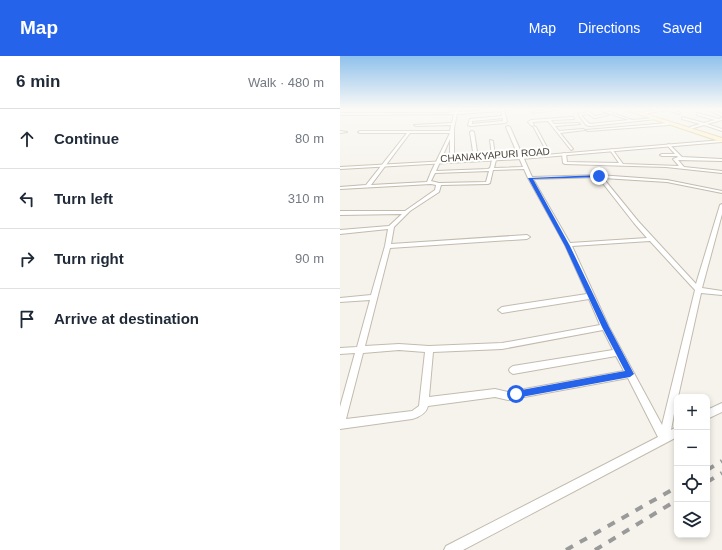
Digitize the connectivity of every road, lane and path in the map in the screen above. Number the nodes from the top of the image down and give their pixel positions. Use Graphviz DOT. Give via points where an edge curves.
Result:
graph roads {
  1 [pos="409,132"];
  2 [pos="452,132"];
  3 [pos="472,132"];
  4 [pos="510,132"];
  5 [pos="537,132"];
  6 [pos="558,132"];
  7 [pos="694,132"];
  8 [pos="702,132"];
  9 [pos="697,133"];
  10 [pos="721,139"];
  11 [pos="691,140"];
  12 [pos="491,141"];
  13 [pos="670,145"];
  14 [pos="571,149"];
  15 [pos="593,149"];
  16 [pos="612,150"];
  17 [pos="549,152"];
  18 [pos="564,154"];
  19 [pos="662,155"];
  20 [pos="520,156"];
  21 [pos="680,156"];
  22 [pos="476,158"];
  23 [pos="494,158"];
  24 [pos="452,159"];
  25 [pos="722,160"];
  26 [pos="437,161"];
  27 [pos="387,162"];
  28 [pos="340,164"];
  29 [pos="615,164"];
  30 [pos="621,164"];
  31 [pos="383,166"];
  32 [pos="340,168"];
  33 [pos="526,168"];
  34 [pos="683,168"];
  35 [pos="490,170"];
  36 [pos="433,172"];
  37 [pos="722,172"];
  38 [pos="599,176"];
  39 [pos="622,177"];
  40 [pos="530,178"];
  41 [pos="431,183"];
  42 [pos="439,184"];
  43 [pos="367,187"];
  44 [pos="340,188"];
  45 [pos="722,192"];
  46 [pos="722,205"];
  47 [pos="406,212"];
  48 [pos="340,213"];
  49 [pos="721,214"];
  50 [pos="391,227"];
  51 [pos="340,232"];
  52 [pos="527,237"];
  53 [pos="651,239"];
  54 [pos="388,246"];
  55 [pos="568,246"];
  56 [pos="698,290"];
  57 [pos="722,293"];
  58 [pos="591,296"];
  59 [pos="374,297"];
  60 [pos="340,300"];
  61 [pos="502,310"];
  62 [pos="605,327"];
  63 [pos="359,350"];
  64 [pos="429,350"];
  65 [pos="340,351"];
  66 [pos="618,352"];
  67 [pos="513,370"];
  68 [pos="630,374"];
  69 [pos="424,402"];
  70 [pos="722,407"];
  71 [pos="710,413"];
  72 [pos="340,424"];
  73 [pos="674,433"];
  74 [pos="664,438"];
  75 [pos="450,550"];
  1 -- 27 [label="street"];
  2 -- 24 [label="street"];
  2 -- 26 [label="street"];
  3 -- 22 [label="street"];
  4 -- 20 [label="street"];
  5 -- 17 [label="street"];
  6 -- 14 [label="street"];
  7 -- 9 [label="main road"];
  8 -- 10 [label="main road"];
  9 -- 10 [label="main road"];
  9 -- 11 [label="main road"];
  10 -- 11 [label="street, CHANAKYAPURI ROAD"];
  10 -- 13 [label="street"];
  11 -- 15 [label="street, CHANAKYAPURI ROAD"];
  12 -- 23 [label="street"];
  13 -- 16 [label="street"];
  13 -- 21 [label="street"];
  14 -- 15 [label="street, CHANAKYAPURI ROAD"];
  14 -- 17 [label="street, CHANAKYAPURI ROAD"];
  15 -- 16 [label="street"];
  15 -- 18 [label="street"];
  16 -- 30 [label="street"];
  17 -- 20 [label="street, CHANAKYAPURI ROAD"];
  18 -- 20 [label="street"];
  18 -- 29 [label="street" via="565,163"];
  19 -- 21 [label="street"];
  20 -- 23 [label="street"];
  20 -- 33 [label="street"];
  21 -- 25 [label="street"];
  21 -- 34 [label="street" via="675,159"];
  22 -- 23 [label="street, CHANAKYAPURI ROAD"];
  22 -- 24 [label="street, CHANAKYAPURI ROAD"];
  23 -- 26 [label="street"];
  23 -- 35 [label="street"];
  24 -- 26 [label="street, CHANAKYAPURI ROAD"];
  26 -- 27 [label="street, CHANAKYAPURI ROAD"];
  26 -- 31 [label="street"];
  26 -- 36 [label="street"];
  27 -- 28 [label="street, CHANAKYAPURI ROAD"];
  27 -- 31 [label="street"];
  29 -- 30 [label="street"];
  29 -- 39 [label="street"];
  30 -- 34 [label="street"];
  31 -- 32 [label="street"];
  31 -- 43 [label="street"];
  33 -- 35 [label="street"];
  33 -- 40 [label="street"];
  34 -- 37 [label="street"];
  35 -- 36 [label="street"];
  35 -- 42 [label="street" via="488,182"];
  36 -- 41 [label="street" via="429,181"];
  38 -- 39 [label="street"];
  38 -- 40 [label="street"];
  38 -- 53 [label="street"];
  39 -- 45 [label="street" via="667,181"];
  40 -- 55 [label="street"];
  41 -- 42 [label="street"];
  41 -- 43 [label="street"];
  42 -- 47 [label="street" via="437,191"];
  43 -- 44 [label="street"];
  46 -- 49 [label="street"];
  47 -- 48 [label="street"];
  47 -- 50 [label="street"];
  49 -- 56 [label="street"];
  50 -- 51 [label="street"];
  50 -- 54 [label="street"];
  52 -- 54 [label="street"];
  53 -- 55 [label="street"];
  53 -- 56 [label="street"];
  54 -- 59 [label="street"];
  55 -- 58 [label="street"];
  56 -- 57 [label="street"];
  56 -- 74 [label="street"];
  58 -- 61 [label="street"];
  58 -- 62 [label="street"];
  59 -- 60 [label="street"];
  59 -- 63 [label="street"];
  62 -- 64 [label="street" via="502,346"];
  62 -- 66 [label="street"];
  63 -- 64 [label="street" via="399,347"];
  63 -- 65 [label="street"];
  63 -- 72 [label="street"];
  64 -- 69 [label="street"];
  66 -- 67 [label="street"];
  66 -- 68 [label="street"];
  68 -- 69 [label="street" via="508,396 495,394"];
  68 -- 74 [label="street"];
  69 -- 72 [label="street" via="423,408 412,414"];
  70 -- 71 [label="street"];
  73 -- 74 [label="street"];
  74 -- 75 [label="street"];
}
